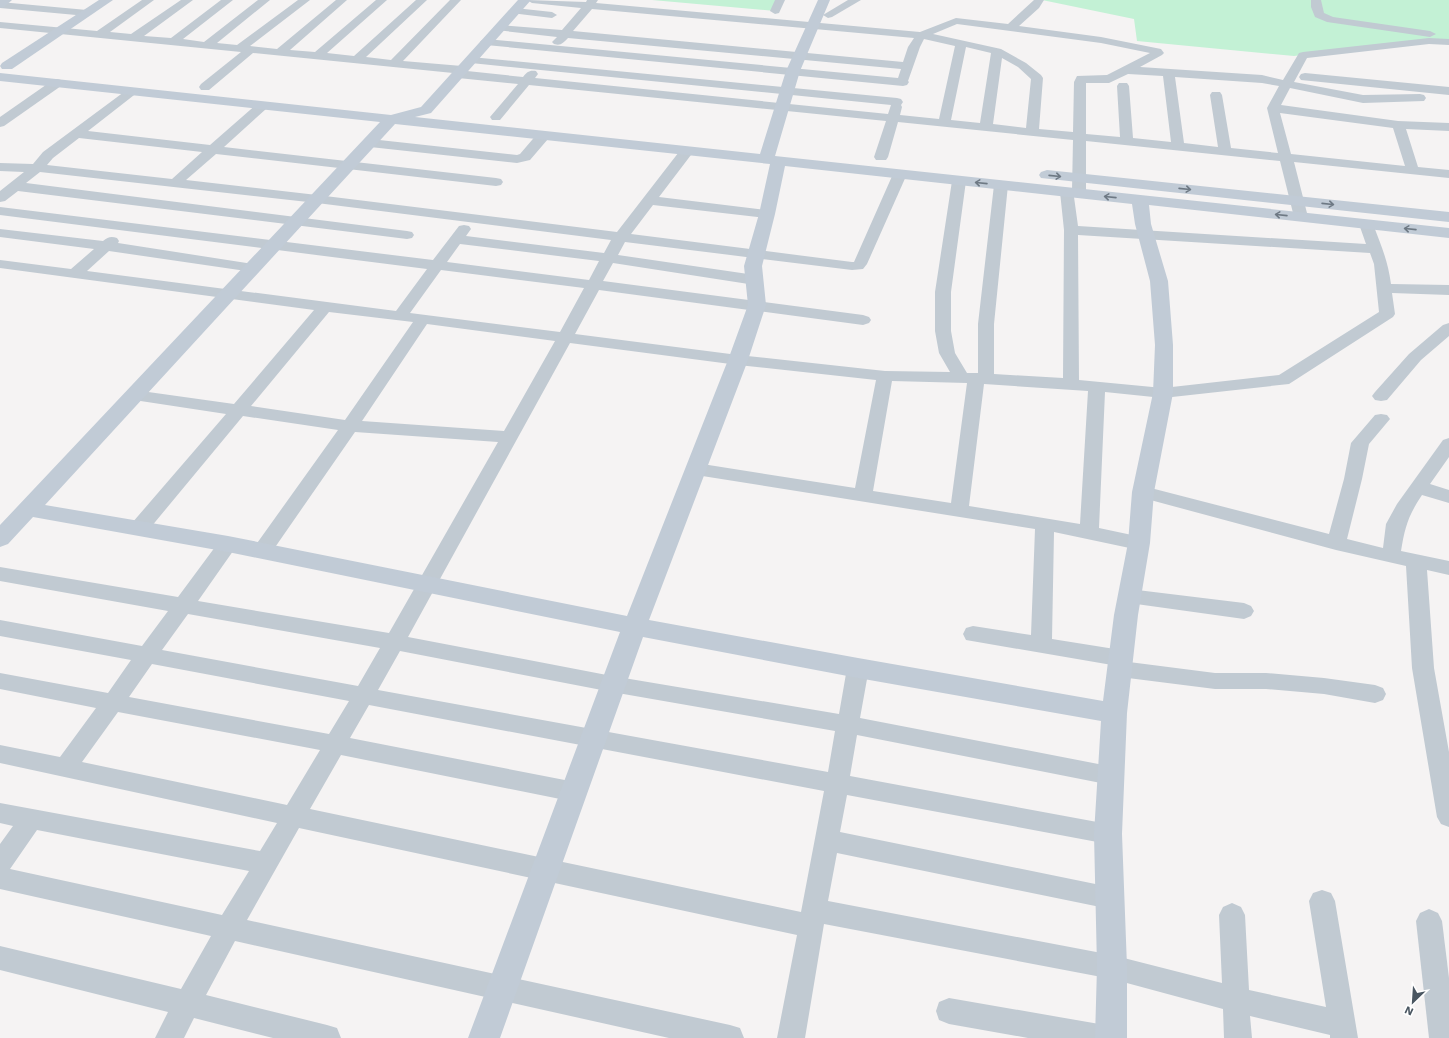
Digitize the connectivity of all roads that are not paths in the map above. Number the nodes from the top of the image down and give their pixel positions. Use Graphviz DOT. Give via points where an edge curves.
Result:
graph roads {
  1 [pos="6,0"];
  2 [pos="107,0"];
  3 [pos="149,0"];
  4 [pos="188,0"];
  5 [pos="228,0"];
  6 [pos="265,0"];
  7 [pos="305,0"];
  8 [pos="342,0"];
  9 [pos="382,0"];
  10 [pos="422,0"];
  11 [pos="456,0"];
  12 [pos="525,0"];
  13 [pos="532,0"];
  14 [pos="652,0"];
  15 [pos="780,0"];
  16 [pos="824,0"];
  17 [pos="856,0"];
  18 [pos="1036,0"];
  19 [pos="1316,0"];
  20 [pos="590,3"];
  21 [pos="683,3"];
  22 [pos="0,4"];
  23 [pos="515,11"];
  24 [pos="789,12"];
  25 [pos="87,13"];
  26 [pos="803,13"];
  27 [pos="852,17"];
  28 [pos="578,18"];
  29 [pos="594,19"];
  30 [pos="911,23"];
  31 [pos="0,25"];
  32 [pos="813,26"];
  33 [pos="500,28"];
  34 [pos="1010,28"];
  35 [pos="60,31"];
  36 [pos="932,31"];
  37 [pos="99,34"];
  38 [pos="564,34"];
  39 [pos="921,35"];
  40 [pos="133,38"];
  41 [pos="822,39"];
  42 [pos="173,42"];
  43 [pos="486,42"];
  44 [pos="957,42"];
  45 [pos="1447,42"];
  46 [pos="207,45"];
  47 [pos="553,48"];
  48 [pos="246,49"];
  49 [pos="997,51"];
  50 [pos="280,52"];
  51 [pos="317,56"];
  52 [pos="800,56"];
  53 [pos="356,60"];
  54 [pos="394,63"];
  55 [pos="538,66"];
  56 [pos="908,66"];
  57 [pos="463,68"];
  58 [pos="2,69"];
  59 [pos="1128,70"];
  60 [pos="793,71"];
  61 [pos="1168,72"];
  62 [pos="1384,75"];
  63 [pos="1292,76"];
  64 [pos="526,81"];
  65 [pos="903,82"];
  66 [pos="57,84"];
  67 [pos="1123,86"];
  68 [pos="205,87"];
  69 [pos="787,91"];
  70 [pos="1449,91"];
  71 [pos="132,92"];
  72 [pos="1216,95"];
  73 [pos="1420,98"];
  74 [pos="897,102"];
  75 [pos="262,106"];
  76 [pos="781,107"];
  77 [pos="1273,108"];
  78 [pos="426,110"];
  79 [pos="496,117"];
  80 [pos="892,118"];
  81 [pos="391,119"];
  82 [pos="0,123"];
  83 [pos="944,124"];
  84 [pos="1398,125"];
  85 [pos="1449,127"];
  86 [pos="986,128"];
  87 [pos="1032,132"];
  88 [pos="76,134"];
  89 [pos="543,136"];
  90 [pos="1080,137"];
  91 [pos="1127,142"];
  92 [pos="370,143"];
  93 [pos="1178,147"];
  94 [pos="213,149"];
  95 [pos="687,151"];
  96 [pos="1225,152"];
  97 [pos="775,154"];
  98 [pos="866,156"];
  99 [pos="882,157"];
  100 [pos="1287,158"];
  101 [pos="897,159"];
  102 [pos="349,165"];
  103 [pos="0,167"];
  104 [pos="37,168"];
  105 [pos="1413,171"];
  106 [pos="1032,173"];
  107 [pos="900,174"];
  108 [pos="1449,174"];
  109 [pos="1080,178"];
  110 [pos="959,181"];
  111 [pos="496,182"];
  112 [pos="174,184"];
  113 [pos="1001,185"];
  114 [pos="14,186"];
  115 [pos="1073,193"];
  116 [pos="0,198"];
  117 [pos="317,199"];
  118 [pos="650,200"];
  119 [pos="1140,200"];
  120 [pos="1297,201"];
  121 [pos="153,204"];
  122 [pos="0,211"];
  123 [pos="767,214"];
  124 [pos="1449,217"];
  125 [pos="472,218"];
  126 [pos="1301,218"];
  127 [pos="297,222"];
  128 [pos="1366,224"];
  129 [pos="128,227"];
  130 [pos="1071,230"];
  131 [pos="0,233"];
  132 [pos="1449,234"];
  133 [pos="407,235"];
  134 [pos="621,236"];
  135 [pos="1147,236"];
  136 [pos="456,239"];
  137 [pos="275,245"];
  138 [pos="106,246"];
  139 [pos="1376,249"];
  140 [pos="757,254"];
  141 [pos="608,258"];
  142 [pos="0,264"];
  143 [pos="437,265"];
  144 [pos="253,268"];
  145 [pos="74,274"];
  146 [pos="755,280"];
  147 [pos="593,285"];
  148 [pos="1384,288"];
  149 [pos="1449,290"];
  150 [pos="229,294"];
  151 [pos="758,305"];
  152 [pos="325,307"];
  153 [pos="400,316"];
  154 [pos="422,319"];
  155 [pos="863,320"];
  156 [pos="1449,328"];
  157 [pos="564,338"];
  158 [pos="738,360"];
  159 [pos="885,376"];
  160 [pos="975,378"];
  161 [pos="1071,384"];
  162 [pos="1097,387"];
  163 [pos="1163,393"];
  164 [pos="134,395"];
  165 [pos="1381,396"];
  166 [pos="239,409"];
  167 [pos="1381,418"];
  168 [pos="350,426"];
  169 [pos="510,437"];
  170 [pos="1449,444"];
  171 [pos="696,469"];
  172 [pos="1418,487"];
  173 [pos="1143,492"];
  174 [pos="863,494"];
  175 [pos="1449,497"];
  176 [pos="959,510"];
  177 [pos="11,524"];
  178 [pos="1045,524"];
  179 [pos="139,528"];
  180 [pos="1089,532"];
  181 [pos="1336,542"];
  182 [pos="1139,543"];
  183 [pos="228,544"];
  184 [pos="262,551"];
  185 [pos="1391,556"];
  186 [pos="1416,562"];
  187 [pos="1449,568"];
  188 [pos="0,574"];
  189 [pos="428,584"];
  190 [pos="1129,596"];
  191 [pos="183,606"];
  192 [pos="1244,611"];
  193 [pos="634,626"];
  194 [pos="0,628"];
  195 [pos="973,634"];
  196 [pos="394,642"];
  197 [pos="1041,645"];
  198 [pos="147,655"];
  199 [pos="1120,664"];
  200 [pos="858,668"];
  201 [pos="0,682"];
  202 [pos="612,684"];
  203 [pos="1375,694"];
  204 [pos="363,695"];
  205 [pos="112,703"];
  206 [pos="1114,713"];
  207 [pos="847,724"];
  208 [pos="594,739"];
  209 [pos="334,744"];
  210 [pos="0,754"];
  211 [pos="65,768"];
  212 [pos="1111,774"];
  213 [pos="836,783"];
  214 [pos="575,792"];
  215 [pos="0,813"];
  216 [pos="293,816"];
  217 [pos="1449,817"];
  218 [pos="31,820"];
  219 [pos="1108,834"];
  220 [pos="826,840"];
  221 [pos="0,863"];
  222 [pos="266,863"];
  223 [pos="546,870"];
  224 [pos="0,878"];
  225 [pos="1110,898"];
  226 [pos="1322,901"];
  227 [pos="1232,915"];
  228 [pos="812,918"];
  229 [pos="1429,921"];
  230 [pos="228,929"];
  231 [pos="0,958"];
  232 [pos="1112,967"];
  233 [pos="502,989"];
  234 [pos="1236,1000"];
  235 [pos="187,1005"];
  236 [pos="949,1012"];
  237 [pos="1342,1031"];
  238 [pos="169,1038"];
  239 [pos="327,1038"];
  240 [pos="484,1038"];
  241 [pos="730,1038"];
  242 [pos="791,1038"];
  243 [pos="1105,1038"];
  244 [pos="1111,1038"];
  245 [pos="1238,1038"];
  246 [pos="1443,1038"];
  1 -- 22 [label="street"];
  2 -- 25 [label="street"];
  3 -- 37 [label="street"];
  4 -- 40 [label="street"];
  5 -- 42 [label="street"];
  6 -- 46 [label="street"];
  7 -- 48 [label="street"];
  8 -- 50 [label="street"];
  9 -- 51 [label="street"];
  10 -- 53 [label="street"];
  11 -- 54 [label="street"];
  12 -- 23 [label="street"];
  13 -- 20 [label="street"];
  14 -- 21 [label="street"];
  15 -- 24 [label="street" via="771,10"];
  16 -- 32 [label="street"];
  17 -- 32 [label="street"];
  18 -- 34 [label="street" via="1035,6"];
  19 -- 45 [label="street" via="1319,15 1331,20 1430,34"];
  20 -- 28 [label="street"];
  20 -- 32 [label="street"];
  22 -- 25 [label="street"];
  23 -- 28 [label="street"];
  23 -- 33 [label="street"];
  25 -- 35 [label="street"];
  26 -- 32 [label="street"];
  27 -- 32 [label="street"];
  28 -- 29 [label="street"];
  28 -- 38 [label="street"];
  30 -- 36 [label="street"];
  31 -- 35 [label="street"];
  32 -- 39 [label="street"];
  32 -- 41 [label="street"];
  32 -- 52 [label="street"];
  33 -- 38 [label="street"];
  33 -- 43 [label="street"];
  34 -- 36 [label="street" via="956,21"];
  34 -- 59 [label="street" via="1101,40 1157,51 1155,55"];
  35 -- 37 [label="street"];
  35 -- 58 [label="street"];
  36 -- 39 [label="street"];
  37 -- 40 [label="street"];
  38 -- 47 [label="street"];
  38 -- 52 [label="street"];
  39 -- 44 [label="street"];
  39 -- 56 [label="street" via="910,47"];
  40 -- 42 [label="street"];
  42 -- 46 [label="street"];
  43 -- 47 [label="street"];
  43 -- 57 [label="street"];
  44 -- 49 [label="street"];
  44 -- 83 [label="street" via="961,45"];
  45 -- 63 [label="street" via="1429,40 1303,56"];
  46 -- 48 [label="street"];
  47 -- 55 [label="street"];
  47 -- 60 [label="street"];
  48 -- 50 [label="street"];
  48 -- 68 [label="street"];
  49 -- 86 [label="street"];
  49 -- 87 [label="street" via="1022,65 1037,78"];
  50 -- 51 [label="street"];
  51 -- 53 [label="street"];
  52 -- 56 [label="street"];
  52 -- 60 [label="street"];
  53 -- 54 [label="street"];
  54 -- 57 [label="street"];
  55 -- 57 [label="street"];
  55 -- 64 [label="street"];
  55 -- 69 [label="street"];
  56 -- 65 [label="street"];
  57 -- 64 [label="street"];
  57 -- 78 [label="street"];
  58 -- 66 [label="street"];
  58 -- 68 [label="street"];
  59 -- 61 [label="street"];
  59 -- 90 [label="street" via="1109,79 1081,79"];
  60 -- 65 [label="street"];
  60 -- 69 [label="street"];
  61 -- 63 [label="street" via="1262,79"];
  61 -- 93 [label="street"];
  62 -- 63 [label="street"];
  63 -- 70 [label="street"];
  63 -- 73 [label="street" via="1363,99"];
  63 -- 77 [label="street"];
  64 -- 76 [label="street"];
  64 -- 79 [label="street"];
  65 -- 74 [label="street"];
  66 -- 71 [label="street"];
  66 -- 82 [label="street"];
  67 -- 91 [label="street"];
  68 -- 78 [label="street"];
  69 -- 74 [label="street"];
  69 -- 76 [label="street"];
  71 -- 75 [label="street"];
  71 -- 88 [label="street"];
  72 -- 96 [label="street"];
  74 -- 80 [label="street"];
  75 -- 81 [label="street"];
  75 -- 94 [label="street"];
  76 -- 80 [label="street"];
  76 -- 97 [label="street"];
  77 -- 84 [label="street"];
  77 -- 100 [label="street"];
  78 -- 79 [label="street"];
  78 -- 81 [label="street"];
  79 -- 97 [label="street"];
  80 -- 83 [label="street"];
  80 -- 99 [label="street"];
  81 -- 89 [label="street"];
  81 -- 92 [label="street"];
  83 -- 86 [label="street"];
  84 -- 85 [label="street"];
  84 -- 105 [label="street"];
  86 -- 87 [label="street"];
  87 -- 90 [label="street"];
  88 -- 94 [label="street"];
  88 -- 104 [label="street" via="48,155"];
  89 -- 92 [label="street" via="525,157 516,159"];
  89 -- 95 [label="street"];
  90 -- 91 [label="street"];
  90 -- 109 [label="street"];
  91 -- 93 [label="street"];
  92 -- 102 [label="street"];
  93 -- 96 [label="street"];
  94 -- 102 [label="street"];
  94 -- 112 [label="street"];
  95 -- 97 [label="street"];
  95 -- 118 [label="street"];
  96 -- 100 [label="street"];
  97 -- 107 [label="street"];
  97 -- 123 [label="street"];
  98 -- 99 [label="street"];
  99 -- 101 [label="street"];
  100 -- 105 [label="street"];
  100 -- 120 [label="street"];
  102 -- 111 [label="street"];
  102 -- 117 [label="street"];
  103 -- 104 [label="street"];
  104 -- 112 [label="street"];
  104 -- 114 [label="street"];
  105 -- 108 [label="street"];
  106 -- 109 [label="street, one-way"];
  107 -- 110 [label="street"];
  107 -- 140 [label="street" via="858,266"];
  109 -- 115 [label="street"];
  109 -- 120 [label="street, one-way"];
  113 -- 110 [label="street, one-way"];
  110 -- 160 [label="street" via="943,292 943,331 947,353"];
  112 -- 117 [label="street"];
  113 -- 115 [label="street"];
  113 -- 160 [label="street" via="986,324"];
  114 -- 116 [label="street"];
  114 -- 121 [label="street"];
  119 -- 115 [label="street, one-way"];
  115 -- 130 [label="street"];
  117 -- 125 [label="street"];
  117 -- 127 [label="street"];
  118 -- 123 [label="street"];
  118 -- 134 [label="street"];
  126 -- 119 [label="street, one-way"];
  119 -- 135 [label="street"];
  120 -- 124 [label="street, one-way"];
  120 -- 126 [label="street"];
  121 -- 127 [label="street"];
  121 -- 129 [label="street"];
  122 -- 129 [label="street"];
  123 -- 140 [label="street"];
  125 -- 134 [label="street"];
  125 -- 136 [label="street"];
  126 -- 128 [label="street"];
  127 -- 133 [label="street"];
  127 -- 137 [label="street"];
  132 -- 128 [label="street, one-way"];
  128 -- 139 [label="street"];
  129 -- 137 [label="street"];
  129 -- 138 [label="street"];
  130 -- 135 [label="street"];
  130 -- 161 [label="street"];
  131 -- 138 [label="street"];
  134 -- 140 [label="street"];
  134 -- 141 [label="street"];
  135 -- 139 [label="street"];
  135 -- 163 [label="street" via="1159,281 1164,345"];
  136 -- 141 [label="street"];
  136 -- 143 [label="street"];
  137 -- 143 [label="street"];
  137 -- 144 [label="street"];
  138 -- 144 [label="street"];
  138 -- 145 [label="street"];
  139 -- 148 [label="street"];
  140 -- 146 [label="street" via="753,266"];
  141 -- 146 [label="street"];
  141 -- 147 [label="street"];
  142 -- 145 [label="street"];
  143 -- 147 [label="street"];
  143 -- 153 [label="street"];
  144 -- 150 [label="street"];
  145 -- 150 [label="street"];
  146 -- 151 [label="street"];
  147 -- 151 [label="street"];
  147 -- 157 [label="street"];
  148 -- 149 [label="street"];
  148 -- 163 [label="street" via="1387,314 1283,380"];
  150 -- 152 [label="street"];
  150 -- 164 [label="street"];
  151 -- 155 [label="street"];
  151 -- 158 [label="street"];
  152 -- 153 [label="street"];
  152 -- 166 [label="street"];
  153 -- 154 [label="street"];
  154 -- 157 [label="street"];
  154 -- 168 [label="street"];
  156 -- 165 [label="street" via="1415,357"];
  157 -- 158 [label="street"];
  157 -- 169 [label="street"];
  158 -- 159 [label="street"];
  158 -- 171 [label="street"];
  159 -- 160 [label="street"];
  159 -- 174 [label="street"];
  160 -- 161 [label="street"];
  160 -- 176 [label="street"];
  161 -- 162 [label="street"];
  162 -- 163 [label="street"];
  162 -- 180 [label="street"];
  163 -- 173 [label="street"];
  164 -- 166 [label="street"];
  164 -- 177 [label="street"];
  166 -- 168 [label="street"];
  166 -- 179 [label="street"];
  167 -- 181 [label="street" via="1360,443"];
  168 -- 169 [label="street"];
  168 -- 184 [label="street"];
  169 -- 189 [label="street"];
  170 -- 172 [label="street"];
  171 -- 174 [label="street"];
  171 -- 193 [label="street"];
  172 -- 175 [label="street"];
  172 -- 185 [label="street" via="1396,524"];
  173 -- 181 [label="street"];
  173 -- 182 [label="street"];
  174 -- 176 [label="street"];
  176 -- 178 [label="street"];
  177 -- 179 [label="street"];
  178 -- 180 [label="street"];
  178 -- 197 [label="street"];
  179 -- 183 [label="street"];
  180 -- 182 [label="street"];
  181 -- 185 [label="street"];
  182 -- 190 [label="street"];
  183 -- 184 [label="street"];
  183 -- 191 [label="street"];
  184 -- 189 [label="street"];
  185 -- 186 [label="street"];
  186 -- 187 [label="street"];
  186 -- 217 [label="street" via="1423,668"];
  188 -- 191 [label="street"];
  189 -- 193 [label="street"];
  189 -- 196 [label="street"];
  190 -- 192 [label="street"];
  190 -- 199 [label="street"];
  191 -- 196 [label="street"];
  191 -- 198 [label="street"];
  193 -- 200 [label="street"];
  193 -- 202 [label="street"];
  194 -- 198 [label="street"];
  195 -- 197 [label="street"];
  196 -- 202 [label="street"];
  196 -- 204 [label="street"];
  197 -- 199 [label="street"];
  198 -- 204 [label="street"];
  198 -- 205 [label="street"];
  199 -- 203 [label="street" via="1215,681 1266,681"];
  199 -- 206 [label="street"];
  200 -- 206 [label="street"];
  200 -- 207 [label="street"];
  201 -- 205 [label="street"];
  202 -- 207 [label="street"];
  202 -- 208 [label="street"];
  204 -- 208 [label="street"];
  204 -- 209 [label="street"];
  205 -- 209 [label="street"];
  205 -- 211 [label="street"];
  206 -- 212 [label="street"];
  207 -- 212 [label="street"];
  207 -- 213 [label="street"];
  208 -- 213 [label="street"];
  208 -- 214 [label="street"];
  209 -- 214 [label="street"];
  209 -- 216 [label="street"];
  210 -- 211 [label="street"];
  211 -- 216 [label="street"];
  212 -- 219 [label="street"];
  213 -- 219 [label="street"];
  213 -- 220 [label="street"];
  214 -- 223 [label="street"];
  215 -- 218 [label="street"];
  216 -- 222 [label="street"];
  216 -- 223 [label="street"];
  218 -- 221 [label="street"];
  218 -- 222 [label="street"];
  219 -- 225 [label="street"];
  220 -- 225 [label="street"];
  220 -- 228 [label="street"];
  222 -- 230 [label="street"];
  223 -- 228 [label="street"];
  223 -- 233 [label="street"];
  224 -- 230 [label="street"];
  225 -- 232 [label="street"];
  226 -- 237 [label="street"];
  227 -- 234 [label="street"];
  228 -- 232 [label="street"];
  228 -- 242 [label="street"];
  229 -- 246 [label="street"];
  230 -- 233 [label="street"];
  230 -- 235 [label="street"];
  231 -- 235 [label="street"];
  232 -- 234 [label="street"];
  232 -- 244 [label="street"];
  233 -- 240 [label="street"];
  233 -- 241 [label="street"];
  234 -- 237 [label="street"];
  234 -- 245 [label="street"];
  235 -- 238 [label="street"];
  235 -- 239 [label="street"];
  236 -- 243 [label="street"];
}
